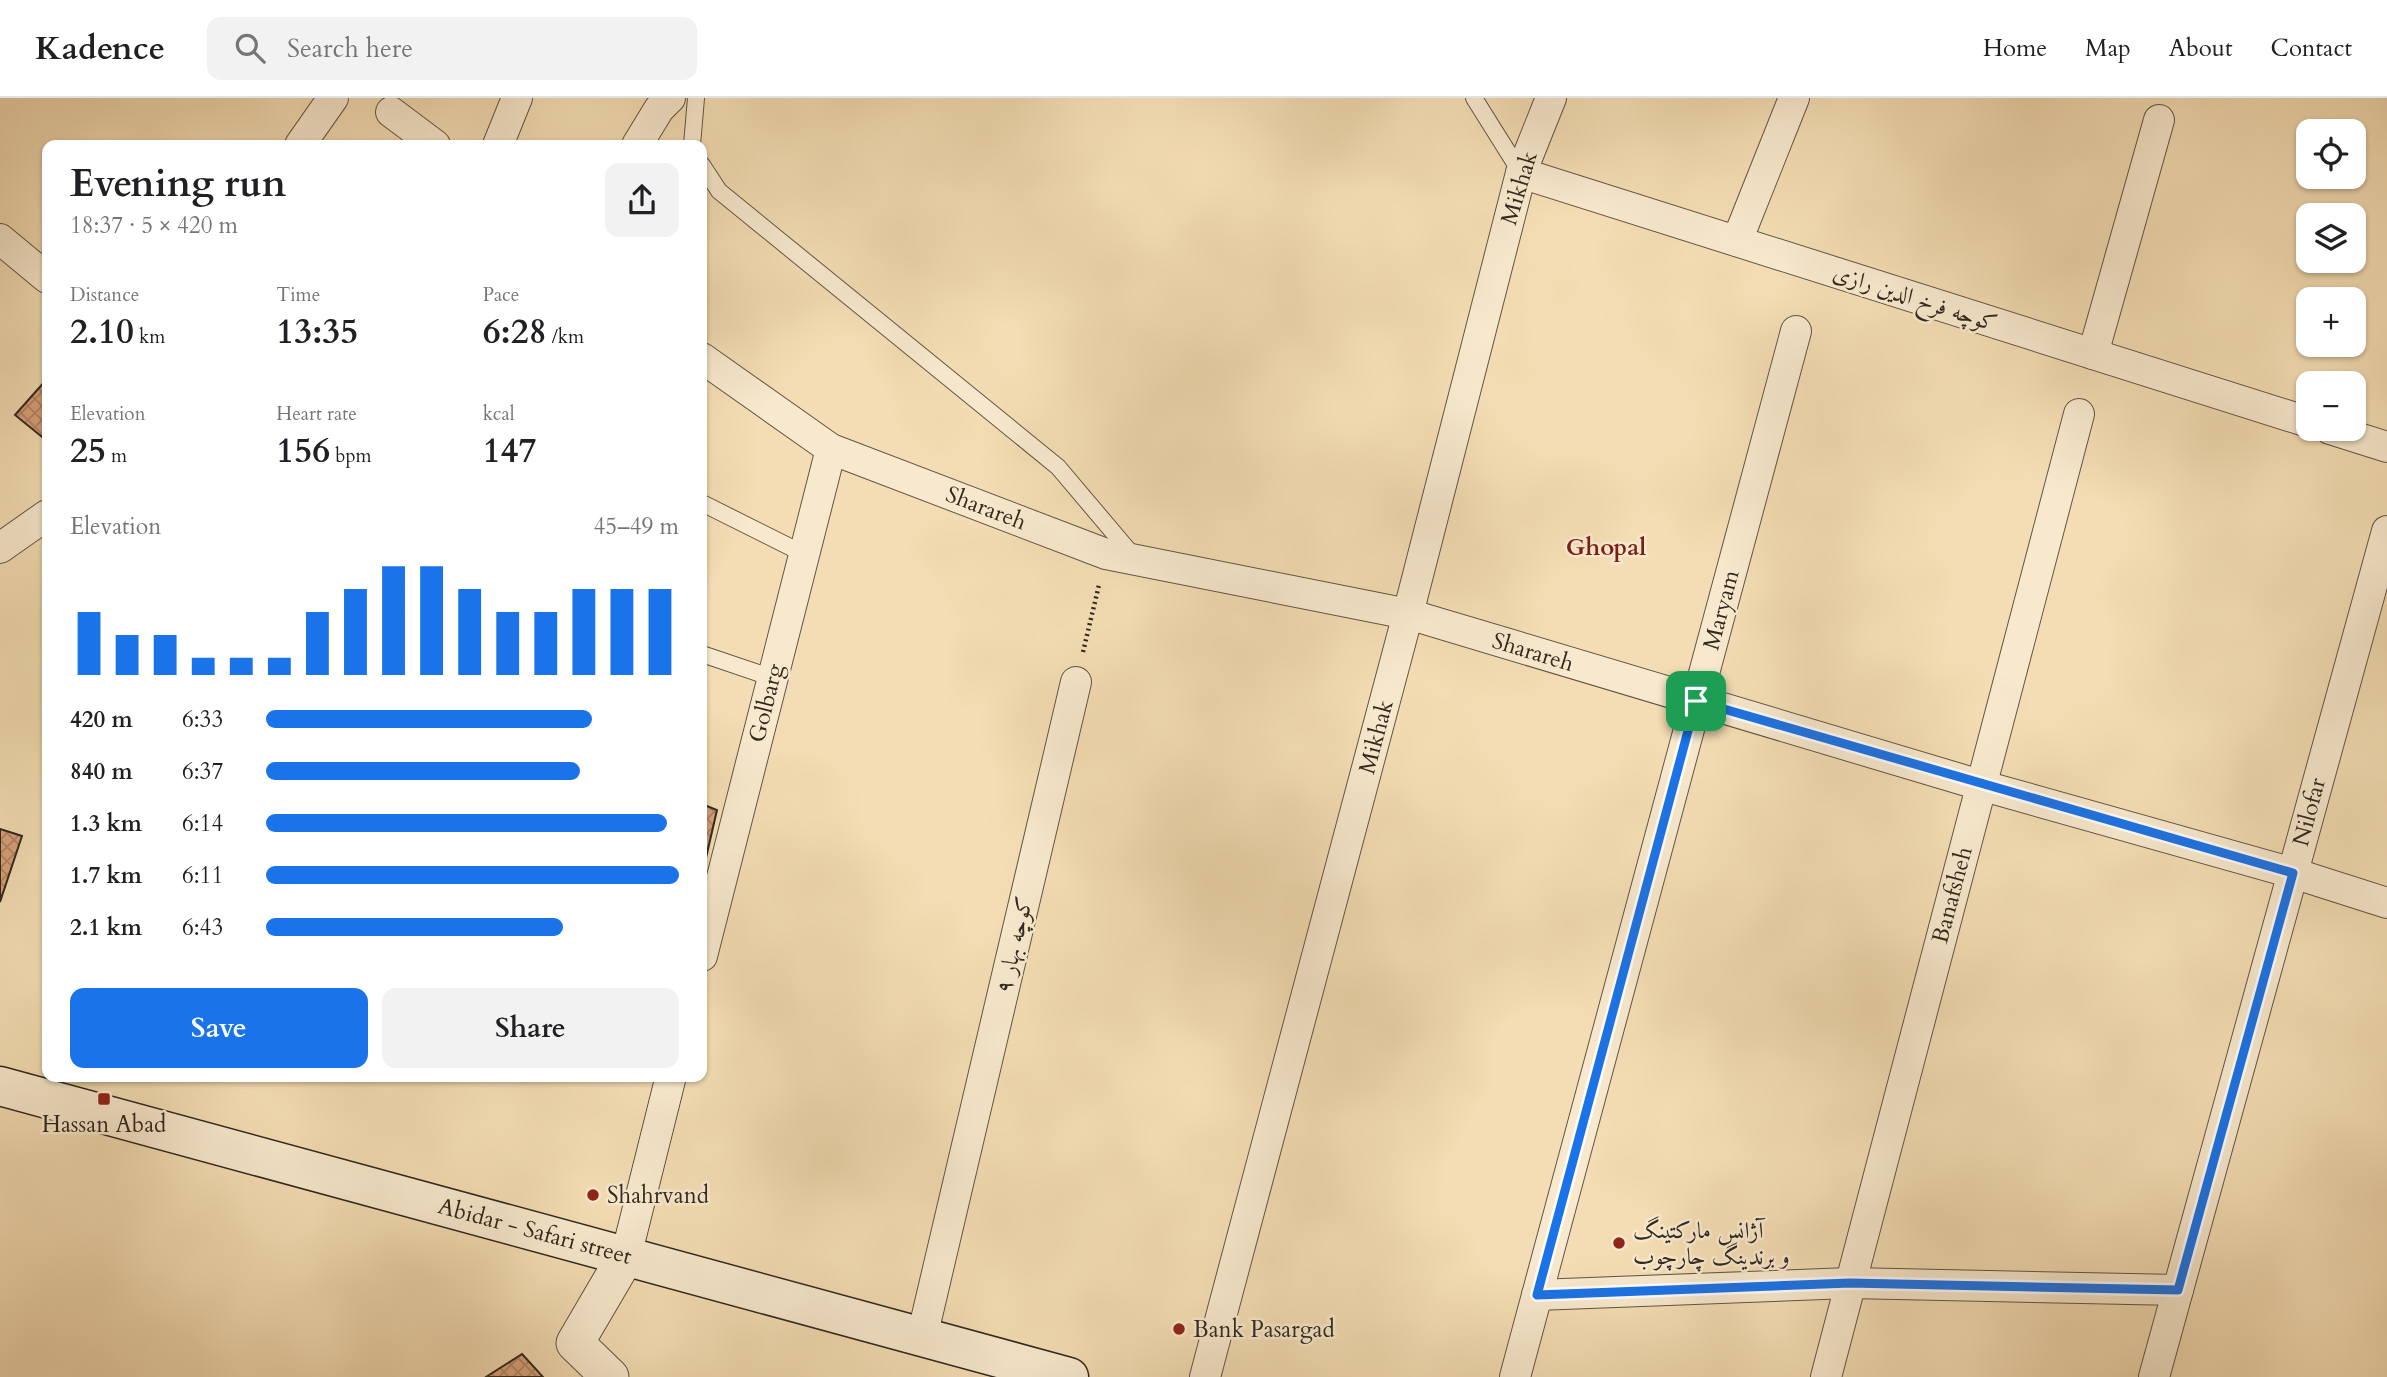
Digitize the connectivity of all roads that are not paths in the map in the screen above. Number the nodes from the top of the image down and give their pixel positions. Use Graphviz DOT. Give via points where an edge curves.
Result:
graph roads {
  1 [pos="333,98"];
  2 [pos="517,98"];
  3 [pos="670,98"];
  4 [pos="696,98"];
  5 [pos="1474,98"];
  6 [pos="1550,98"];
  7 [pos="1794,98"];
  8 [pos="391,112"];
  9 [pos="2159,120"];
  10 [pos="304,140"];
  11 [pos="428,140"];
  12 [pos="500,140"];
  13 [pos="640,140"];
  14 [pos="692,140"];
  15 [pos="707,173"];
  16 [pos="1521,173"];
  17 [pos="0,239"];
  18 [pos="1737,241"];
  19 [pos="42,274"];
  20 [pos="1796,331"];
  21 [pos="2094,354"];
  22 [pos="707,362"];
  23 [pos="2079,414"];
  24 [pos="2296,418"];
  25 [pos="2366,440"];
  26 [pos="2387,447"];
  27 [pos="831,449"];
  28 [pos="707,506"];
  29 [pos="42,519"];
  30 [pos="2387,531"];
  31 [pos="0,548"];
  32 [pos="804,554"];
  33 [pos="1137,560"];
  34 [pos="1408,614"];
  35 [pos="707,656"];
  36 [pos="773,678"];
  37 [pos="1076,682"];
  38 [pos="1696,701"];
  39 [pos="1980,785"];
  40 [pos="2293,873"];
  41 [pos="2387,903"];
  42 [pos="707,936"];
  43 [pos="669,1082"];
  44 [pos="0,1086"];
  45 [pos="625,1256"];
  46 [pos="1850,1283"];
  47 [pos="2178,1290"];
  48 [pos="1537,1295"];
  49 [pos="922,1337"];
  50 [pos="610,1377"];
  51 [pos="1069,1377"];
  52 [pos="1205,1377"];
  53 [pos="1516,1377"];
  54 [pos="1826,1377"];
  55 [pos="2154,1377"];
  1 -- 10 [label="street"];
  2 -- 12 [label="street"];
  3 -- 13 [label="street"];
  4 -- 14 [label="lane"];
  5 -- 16 [label="lane"];
  6 -- 16 [label="street, Mikhak"];
  7 -- 18 [label="street"];
  8 -- 11 [label="street"];
  9 -- 21 [label="street"];
  15 -- 33 [label="lane" via="719,191 1058,467"];
  16 -- 18 [label="street, کوچه فرخ الدین رازی"];
  16 -- 34 [label="street, Mikhak"];
  17 -- 19 [label="street"];
  18 -- 21 [label="street, کوچه فرخ الدین رازی"];
  20 -- 38 [label="street, Maryam"];
  21 -- 24 [label="street, کوچه فرخ الدین رازی"];
  22 -- 27 [label="street, Sharareh"];
  23 -- 39 [label="street, Banafsheh"];
  25 -- 26 [label="street"];
  27 -- 32 [label="street, Golbarg"];
  27 -- 33 [label="street, Sharareh" via="1106,554"];
  28 -- 32 [label="lane"];
  29 -- 31 [label="street"];
  30 -- 40 [label="street, Nilofar"];
  32 -- 36 [label="street, Golbarg"];
  33 -- 34 [label="street, Sharareh"];
  34 -- 38 [label="street, Sharareh"];
  34 -- 52 [label="street, Mikhak"];
  35 -- 36 [label="lane"];
  36 -- 42 [label="street, Golbarg"];
  37 -- 49 [label="street, کوچه بهار ۹"];
  38 -- 39 [label="street, Sharareh"];
  38 -- 48 [label="street, Maryam"];
  39 -- 40 [label="street, Sharareh"];
  39 -- 46 [label="street, Banafsheh"];
  40 -- 41 [label="street, Sharareh"];
  40 -- 47 [label="street, Nilofar"];
  43 -- 45 [label="street"];
  44 -- 45 [label="main road, Abidar - Safari street"];
  45 -- 49 [label="main road, Abidar - Safari street"];
  45 -- 50 [label="street" via="575,1343"];
  46 -- 47 [label="street"];
  46 -- 48 [label="street"];
  46 -- 54 [label="street, Banafsheh"];
  47 -- 55 [label="street, Nilofar"];
  48 -- 53 [label="street, Maryam"];
  49 -- 51 [label="main road, Abidar - Safari street"];
}
